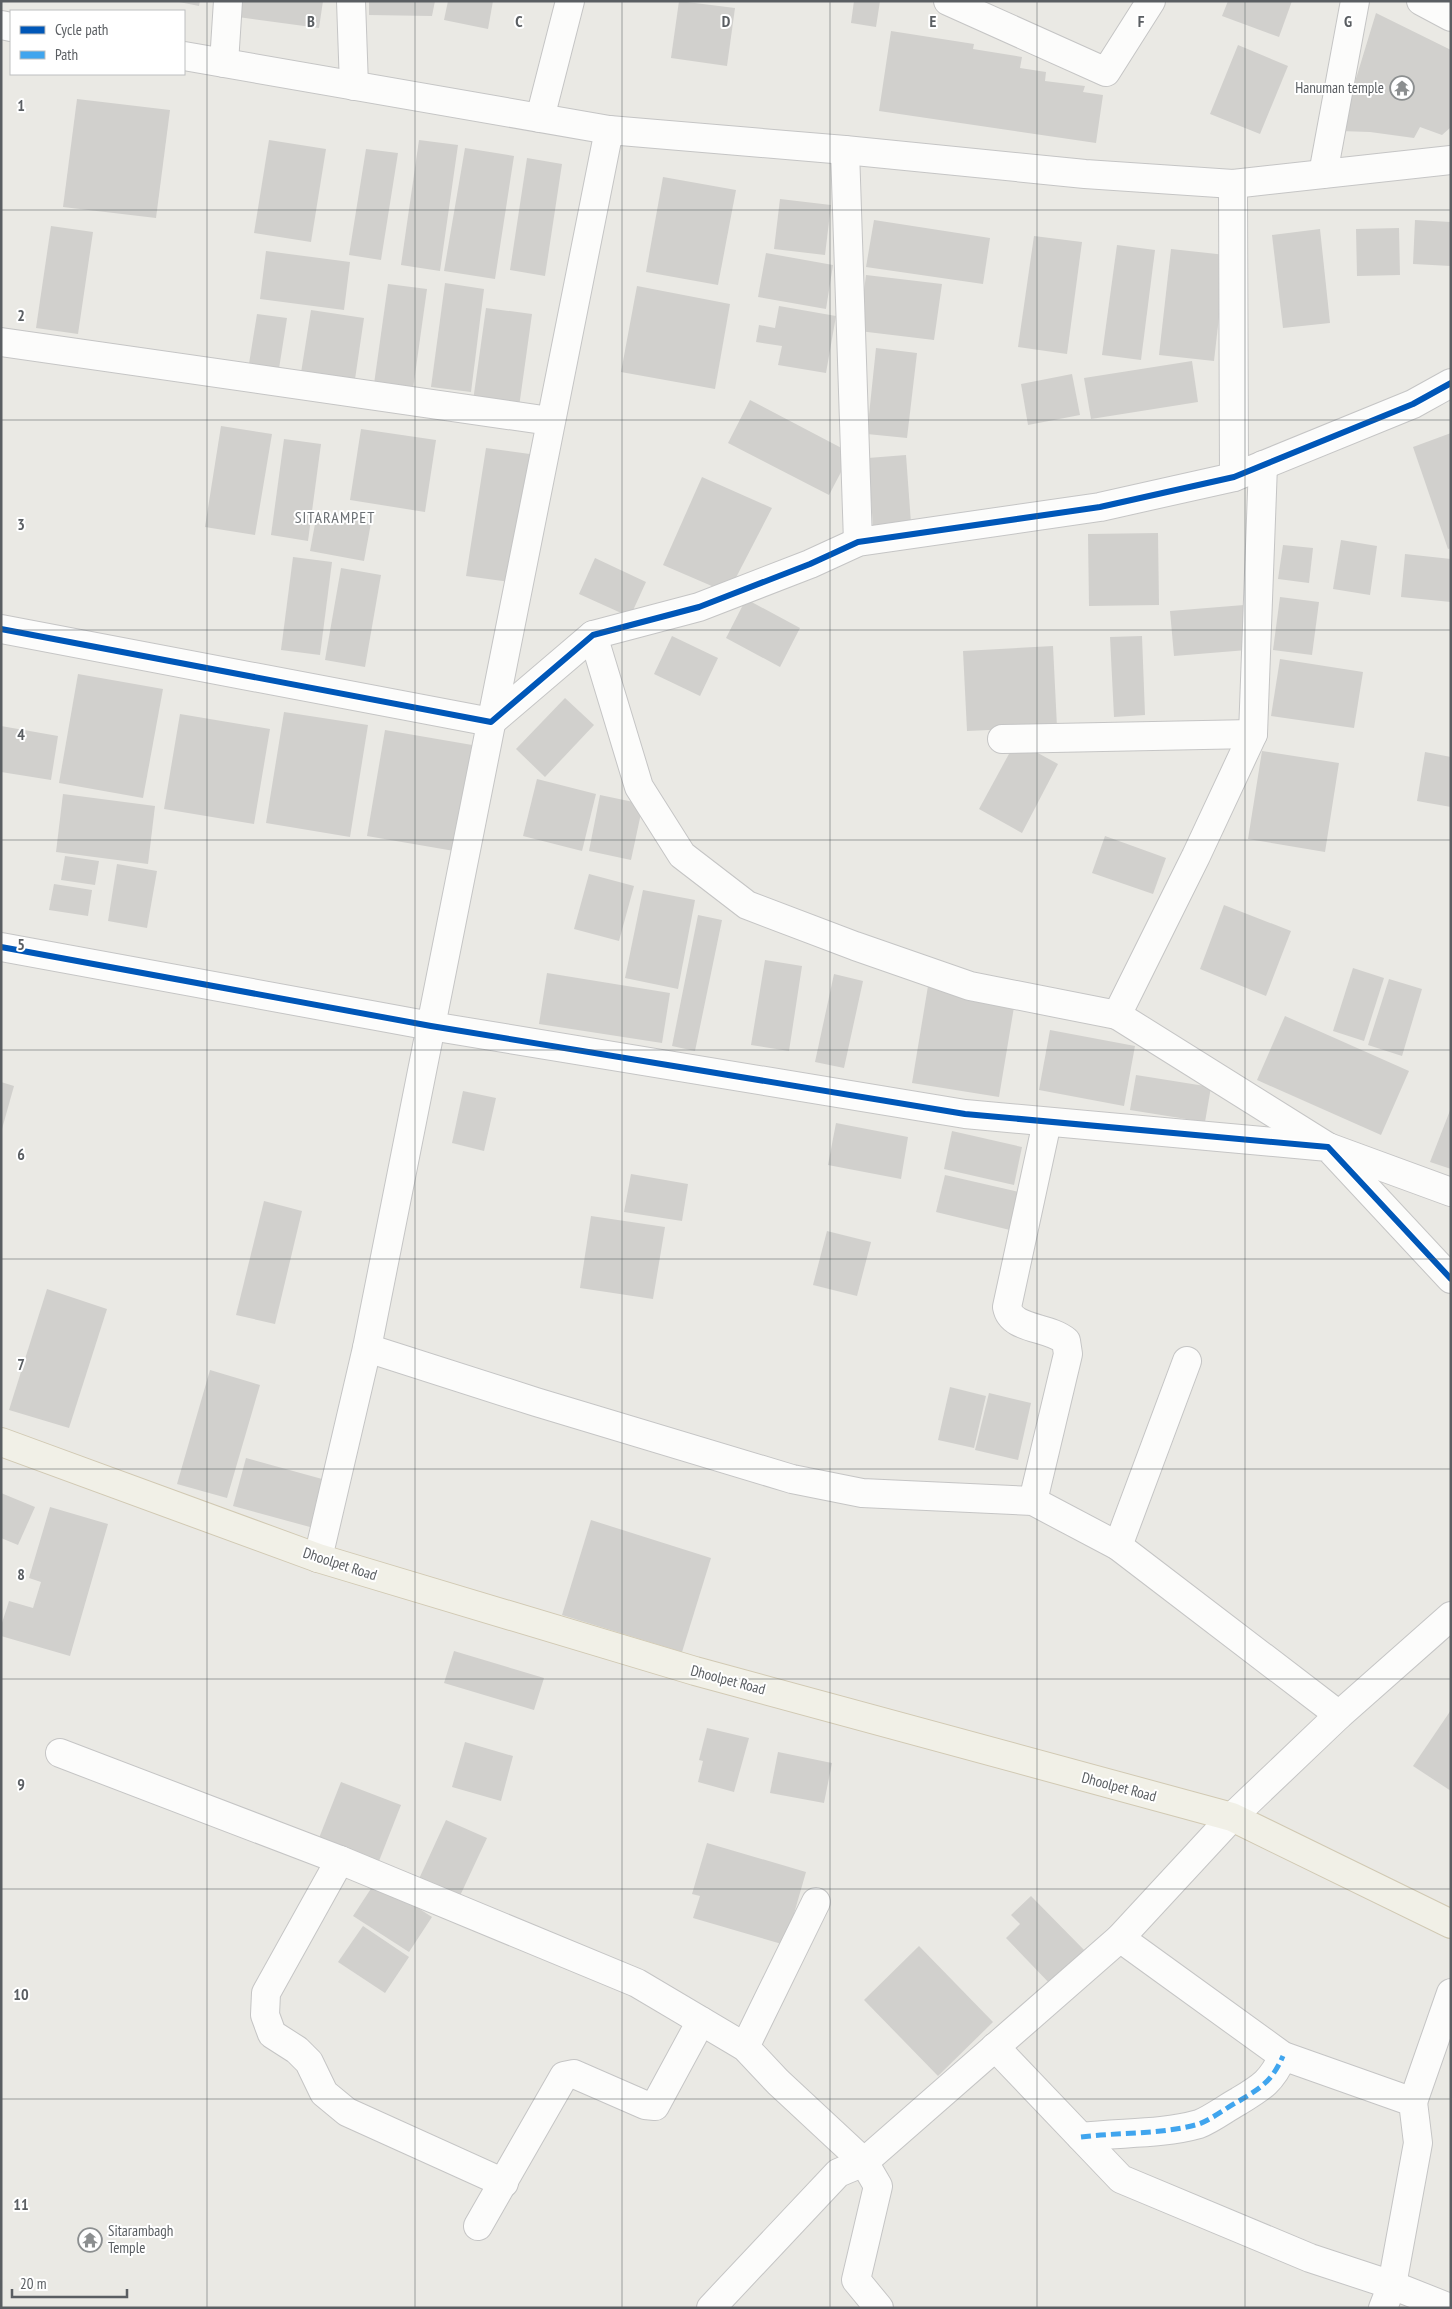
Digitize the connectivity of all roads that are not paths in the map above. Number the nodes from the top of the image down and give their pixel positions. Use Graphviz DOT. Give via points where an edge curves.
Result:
graph roads {
  1 [pos="228,1"];
  2 [pos="351,1"];
  3 [pos="570,1"];
  4 [pos="948,1"];
  5 [pos="1151,1"];
  6 [pos="1355,1"];
  7 [pos="1421,1"];
  8 [pos="1451,17"];
  9 [pos="185,56"];
  10 [pos="224,63"];
  11 [pos="354,86"];
  12 [pos="540,118"];
  13 [pos="609,130"];
  14 [pos="845,150"];
  15 [pos="1451,160"];
  16 [pos="1323,174"];
  17 [pos="1233,184"];
  18 [pos="1,342"];
  19 [pos="1451,384"];
  20 [pos="550,421"];
  21 [pos="1263,465"];
  22 [pos="1234,477"];
  23 [pos="858,542"];
  24 [pos="1,628"];
  25 [pos="594,635"];
  26 [pos="491,722"];
  27 [pos="1253,734"];
  28 [pos="1002,739"];
  29 [pos="1,947"];
  30 [pos="1117,1015"];
  31 [pos="431,1026"];
  32 [pos="1047,1122"];
  33 [pos="1328,1147"];
  34 [pos="1451,1192"];
  35 [pos="1451,1279"];
  36 [pos="367,1348"];
  37 [pos="1187,1361"];
  38 [pos="1,1442"];
  39 [pos="1033,1501"];
  40 [pos="1118,1546"];
  41 [pos="318,1558"];
  42 [pos="1451,1616"];
  43 [pos="1339,1715"];
  44 [pos="60,1753"];
  45 [pos="1232,1817"];
  46 [pos="340,1860"];
  47 [pos="816,1902"];
  48 [pos="1451,1924"];
  49 [pos="1120,1938"];
  50 [pos="1451,1993"];
  51 [pos="701,2021"];
  52 [pos="745,2047"];
  53 [pos="995,2047"];
  54 [pos="1283,2056"];
  55 [pos="1413,2102"];
  56 [pos="1081,2137"];
  57 [pos="864,2162"];
  58 [pos="504,2182"];
  59 [pos="478,2226"];
  60 [pos="1388,2296"];
  61 [pos="711,2308"];
  62 [pos="879,2308"];
  63 [pos="1450,2308"];
  1 -- 10 [label="street"];
  2 -- 11 [label="street"];
  3 -- 12 [label="street"];
  4 -- 5 [label="street" via="1106,72"];
  6 -- 16 [label="street"];
  7 -- 8 [label="street"];
  9 -- 10 [label="street"];
  10 -- 11 [label="street"];
  11 -- 12 [label="street"];
  12 -- 13 [label="street"];
  13 -- 14 [label="street"];
  13 -- 20 [label="street"];
  14 -- 17 [label="street" via="1085,174"];
  14 -- 23 [label="street"];
  15 -- 16 [label="street"];
  16 -- 17 [label="street"];
  17 -- 22 [label="street"];
  18 -- 20 [label="street"];
  19 -- 21 [label="street" via="1413,404"];
  20 -- 26 [label="street"];
  21 -- 22 [label="street"];
  21 -- 27 [label="street"];
  22 -- 23 [label="street" via="1100,507"];
  23 -- 25 [label="street" via="699,607"];
  24 -- 26 [label="street"];
  25 -- 26 [label="street"];
  25 -- 30 [label="street" via="639,788 682,855 747,905 970,986"];
  26 -- 31 [label="street"];
  27 -- 28 [label="street"];
  27 -- 30 [label="street"];
  29 -- 31 [label="street"];
  30 -- 33 [label="street"];
  31 -- 32 [label="street" via="955,1112"];
  31 -- 36 [label="street"];
  32 -- 33 [label="street"];
  32 -- 39 [label="street" via="1007,1307 1008,1315 1015,1321 1058,1334 1066,1341 1068,1354"];
  33 -- 34 [label="street"];
  33 -- 35 [label="street"];
  36 -- 39 [label="street" via="792,1479 862,1493"];
  36 -- 41 [label="street"];
  37 -- 40 [label="street"];
  38 -- 41 [label="main road, Dhoolpet Road"];
  39 -- 40 [label="street"];
  40 -- 43 [label="street"];
  41 -- 45 [label="main road, Dhoolpet Road" via="696,1671"];
  42 -- 43 [label="street"];
  43 -- 45 [label="street"];
  44 -- 46 [label="street"];
  45 -- 48 [label="main road, Dhoolpet Road"];
  45 -- 49 [label="street"];
  46 -- 51 [label="street" via="637,1983"];
  46 -- 58 [label="street" via="266,1993 265,2015 272,2034 310,2062 324,2093 347,2112"];
  47 -- 52 [label="street"];
  49 -- 53 [label="street"];
  49 -- 54 [label="street"];
  50 -- 55 [label="street"];
  51 -- 52 [label="street"];
  51 -- 58 [label="street" via="655,2106 645,2105 574,2074 564,2076"];
  52 -- 57 [label="street"];
  53 -- 56 [label="street"];
  53 -- 57 [label="street"];
  54 -- 55 [label="street"];
  54 -- 56 [label="street" via="1274,2075 1256,2090 1200,2123 1145,2134"];
  55 -- 60 [label="street" via="1418,2144"];
  56 -- 60 [label="street" via="1120,2179 1310,2258"];
  57 -- 61 [label="street" via="838,2173"];
  57 -- 62 [label="street" via="878,2186 856,2280"];
  58 -- 59 [label="street"];
  60 -- 63 [label="street"];
}
